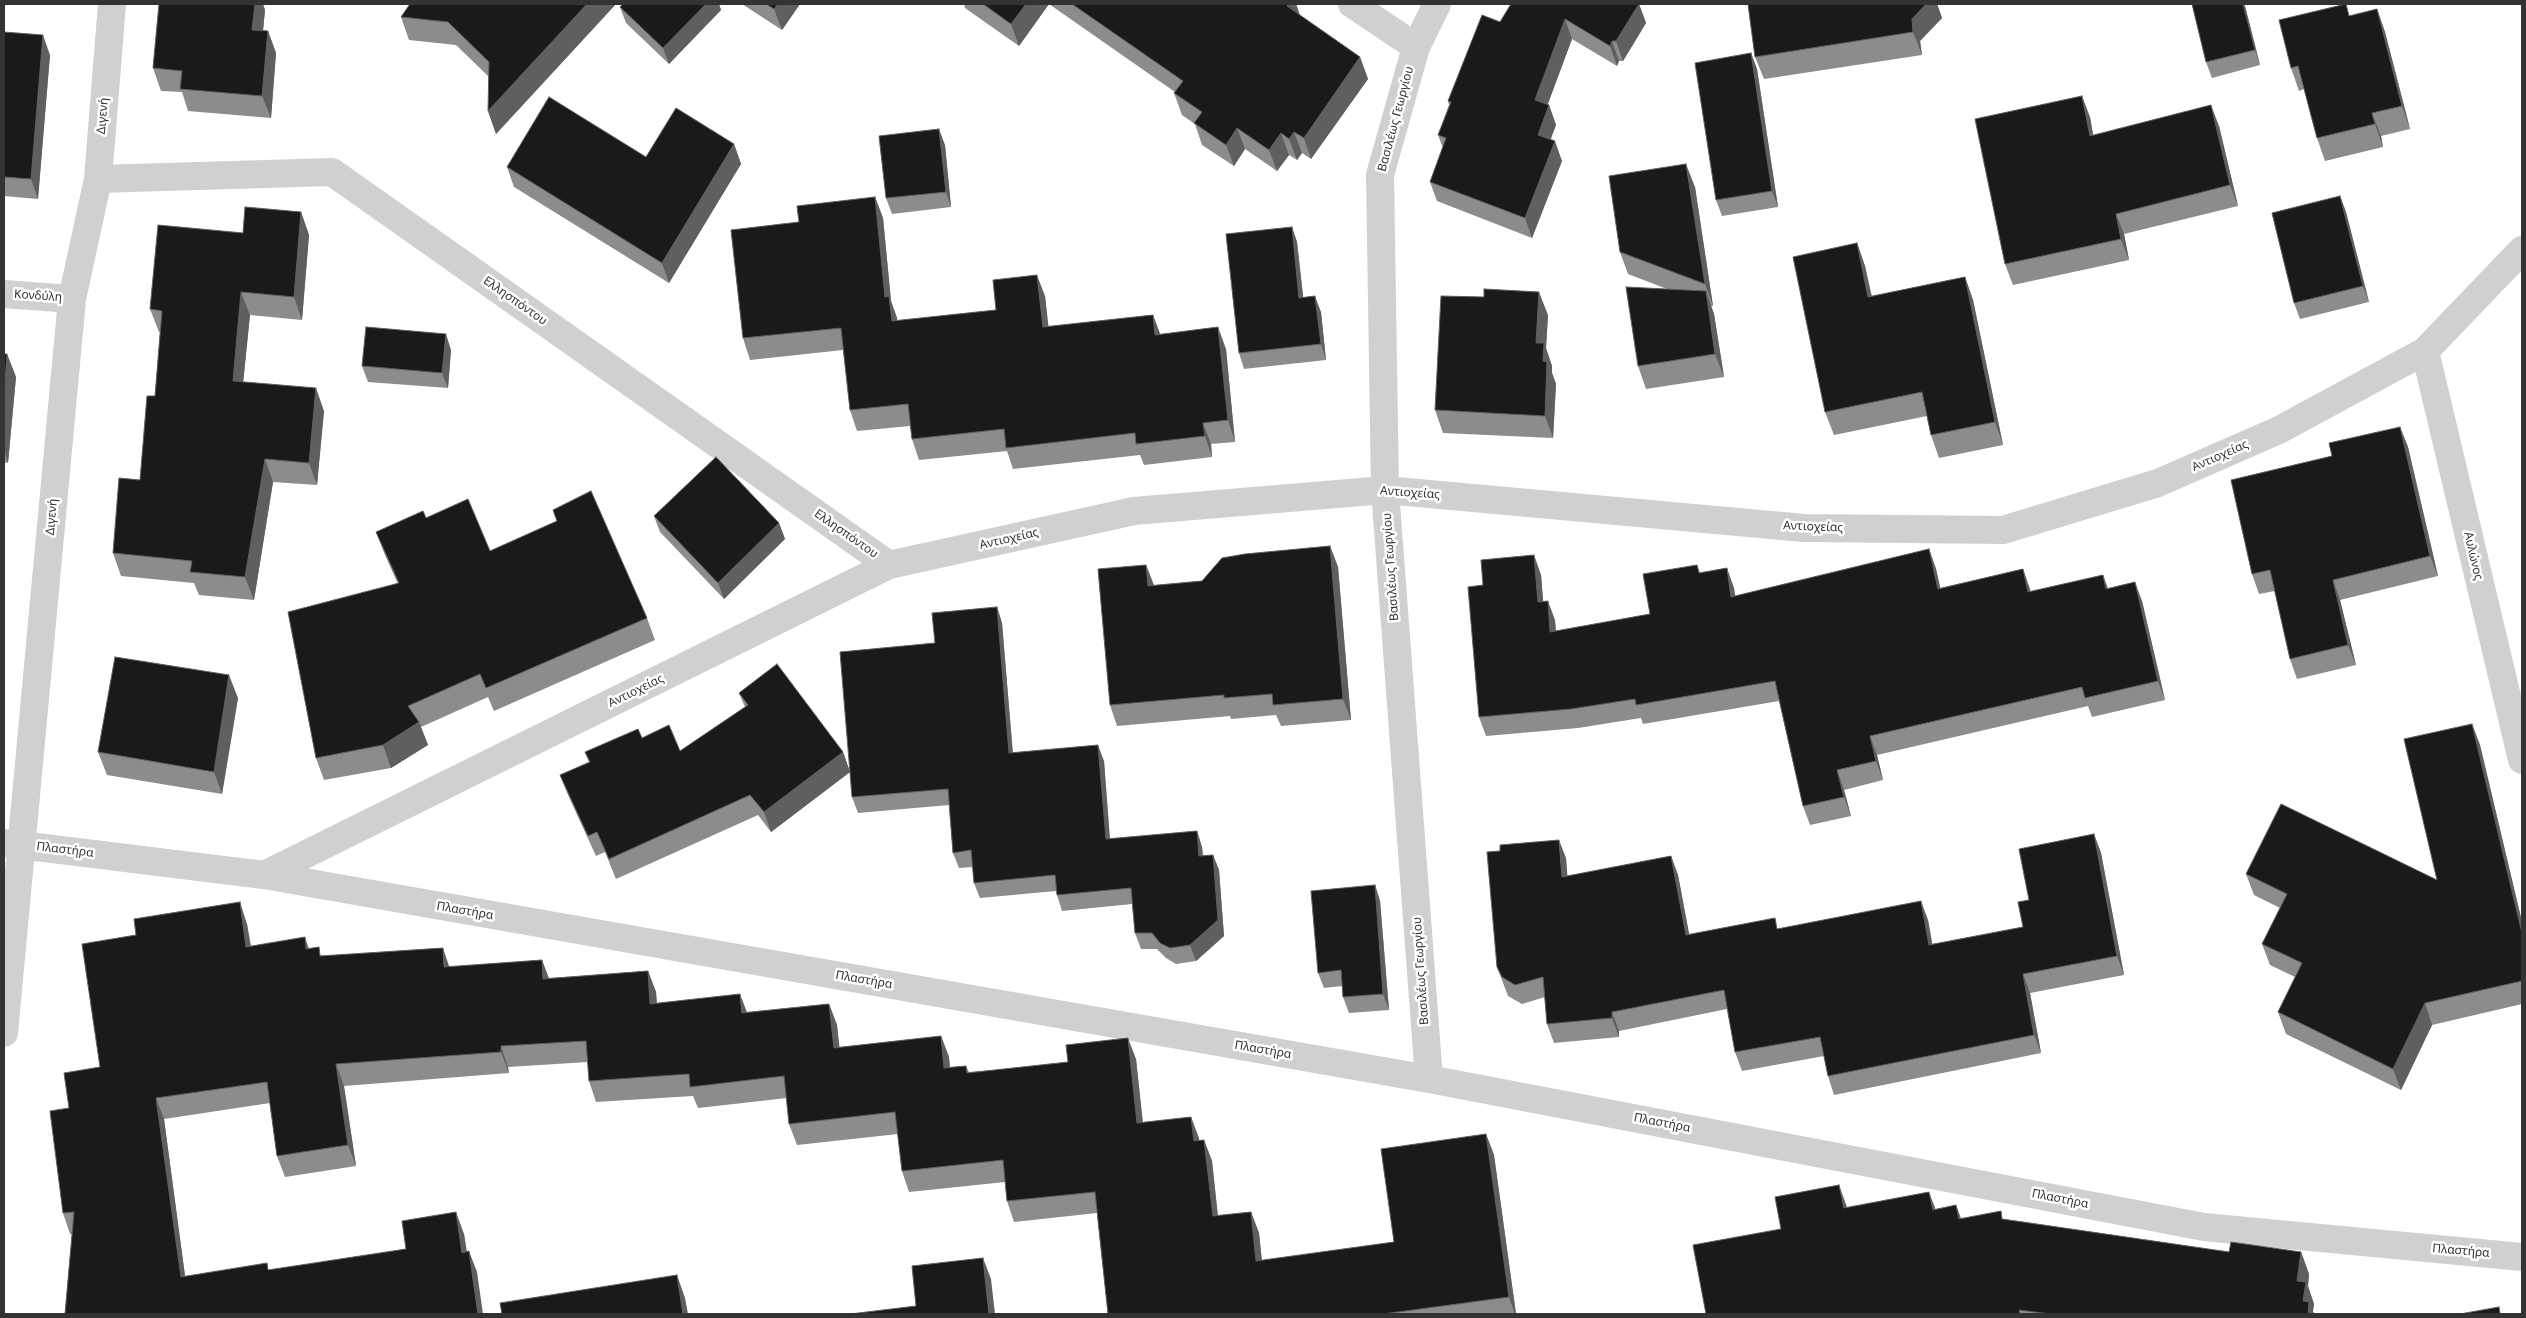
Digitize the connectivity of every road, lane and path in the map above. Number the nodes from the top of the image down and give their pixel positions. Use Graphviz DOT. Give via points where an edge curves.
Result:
graph roads {
  1 [pos="112,4"];
  2 [pos="1352,4"];
  3 [pos="1438,4"];
  4 [pos="1416,47"];
  5 [pos="98,179"];
  6 [pos="2522,250"];
  7 [pos="4,294"];
  8 [pos="72,299"];
  9 [pos="2425,351"];
  10 [pos="1385,490"];
  11 [pos="889,565"];
  12 [pos="2522,760"];
  13 [pos="12,844"];
  14 [pos="264,876"];
  15 [pos="4,1033"];
  16 [pos="1429,1078"];
  17 [pos="2522,1257"];
  1 -- 5 [label="street, Διγενή"];
  2 -- 4 [label="street"];
  3 -- 4 [label="street, Βασιλέως Γεωργίου"];
  4 -- 10 [label="street, Βασιλέως Γεωργίου" via="1380,175"];
  5 -- 8 [label="street, Διγενή"];
  5 -- 11 [label="street, Ελλησπόντου" via="332,172"];
  6 -- 9 [label="street, Αντιοχείας"];
  7 -- 8 [label="street, Κονδύλη"];
  8 -- 13 [label="street, Διγενή"];
  9 -- 10 [label="street, Αντιοχείας" via="2279,430 2158,483 2003,530 1804,528"];
  9 -- 12 [label="street, Αυλώνος"];
  10 -- 11 [label="street, Αντιοχείας" via="1134,511"];
  10 -- 16 [label="street, Βασιλέως Γεωργίου"];
  11 -- 14 [label="street, Αντιοχείας"];
  13 -- 14 [label="street, Πλαστήρα"];
  13 -- 15 [label="street, Διγενή"];
  14 -- 16 [label="street, Πλαστήρα"];
  16 -- 17 [label="street, Πλαστήρα" via="2204,1227"];
}
